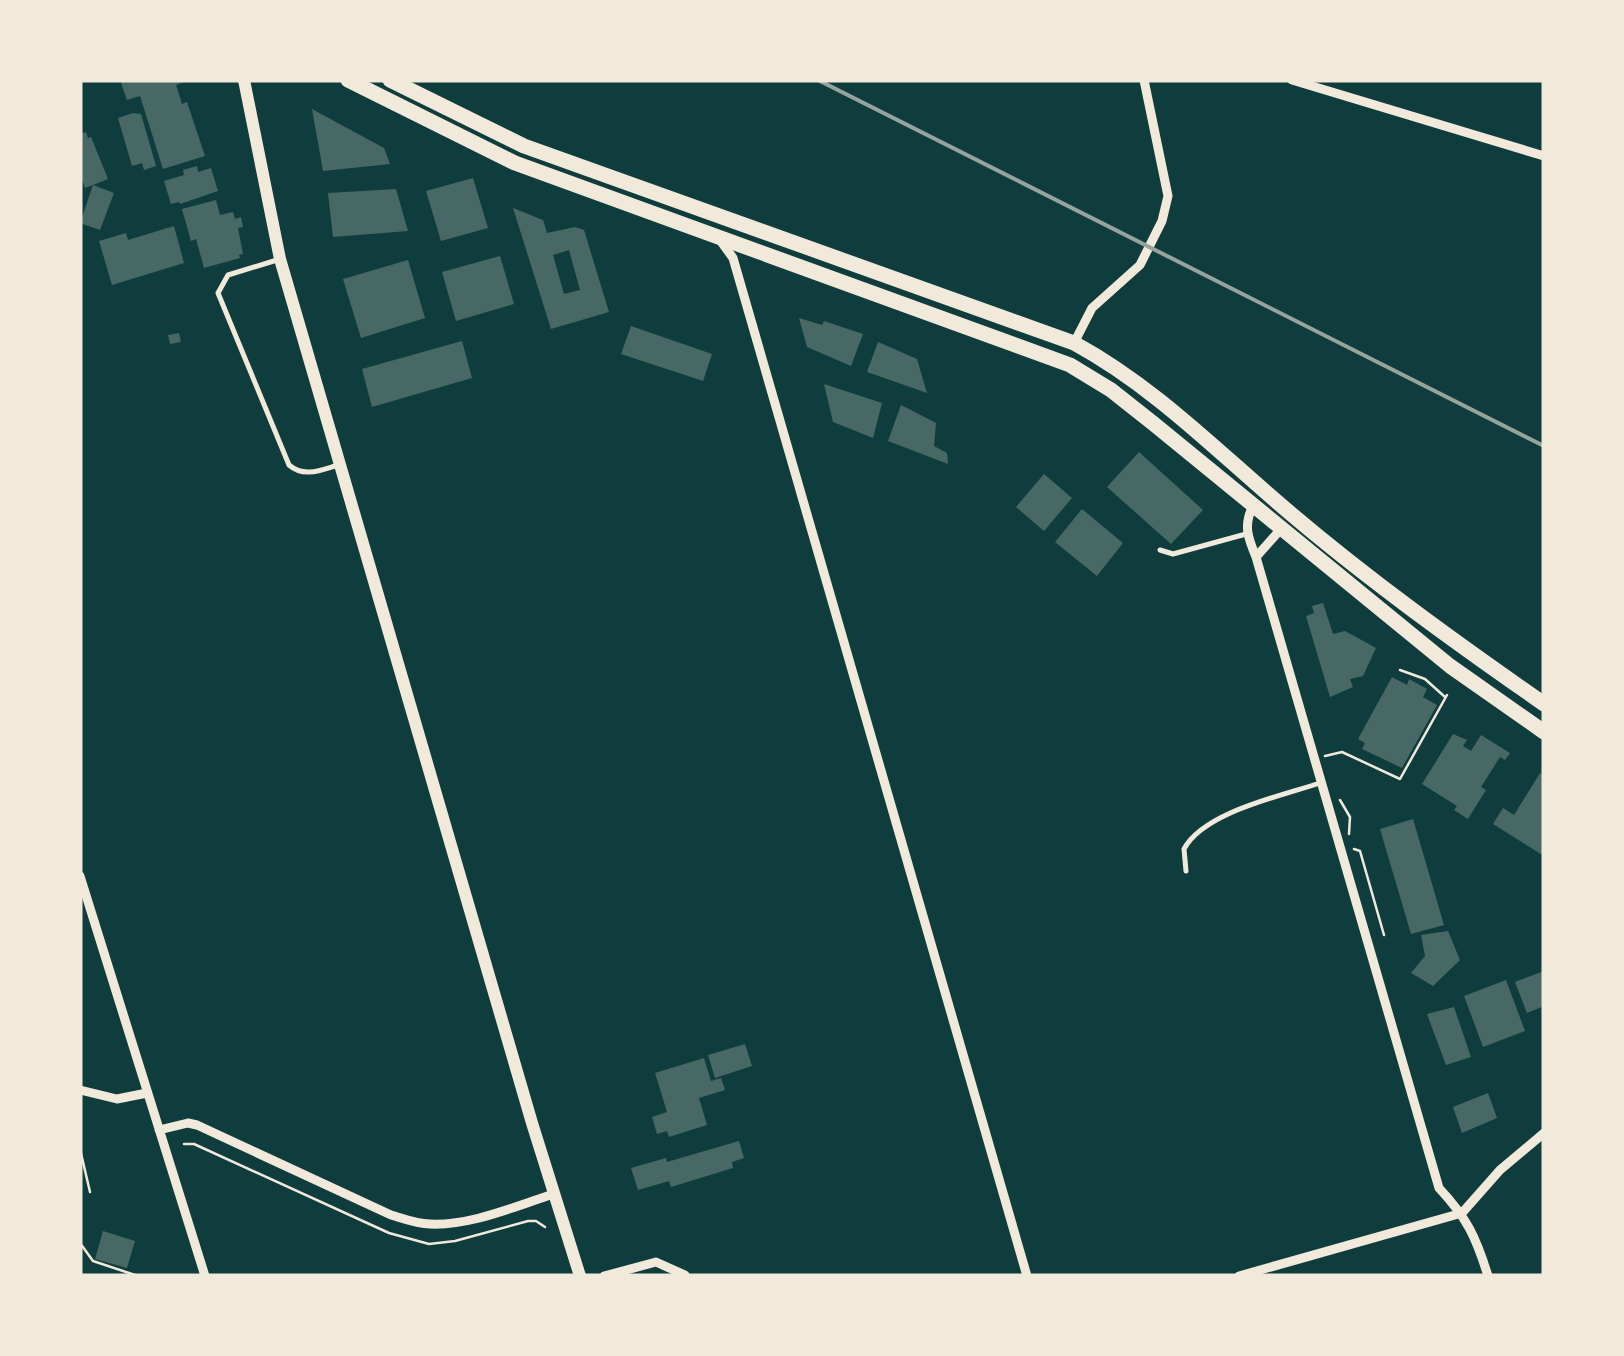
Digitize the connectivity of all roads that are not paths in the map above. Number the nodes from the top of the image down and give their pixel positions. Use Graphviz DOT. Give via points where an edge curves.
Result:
graph roads {
  1 [pos="244,80"];
  2 [pos="348,80"];
  3 [pos="390,80"];
  4 [pos="1144,80"];
  5 [pos="1292,80"];
  6 [pos="1544,156"];
  7 [pos="718,238"];
  8 [pos="280,259"];
  9 [pos="1074,343"];
  10 [pos="338,465"];
  11 [pos="1254,506"];
  12 [pos="1281,529"];
  13 [pos="1246,534"];
  14 [pos="1160,550"];
  15 [pos="1256,557"];
  16 [pos="1544,704"];
  17 [pos="1544,732"];
  18 [pos="1322,783"];
  19 [pos="1186,871"];
  20 [pos="80,876"];
  21 [pos="80,1090"];
  22 [pos="147,1092"];
  23 [pos="158,1130"];
  24 [pos="1544,1133"];
  25 [pos="554,1194"];
  26 [pos="1462,1214"];
  27 [pos="685,1275"];
  28 [pos="205,1276"];
  29 [pos="580,1276"];
  30 [pos="604,1276"];
  31 [pos="1027,1276"];
  32 [pos="1239,1276"];
  33 [pos="1488,1276"];
  1 -- 8 [label="main road"];
  2 -- 7 [label="highway" via="515,163"];
  3 -- 9 [label="highway" via="524,146"];
  4 -- 9 [label="street" via="1168,196 1162,221 1140,264 1092,308"];
  5 -- 6 [label="street"];
  7 -- 11 [label="highway" via="1070,365 1111,390"];
  7 -- 31 [label="street" via="733,258"];
  8 -- 10 [label="main road"];
  8 -- 10 [label="lane" via="228,275 218,293 289,465 311,473"];
  9 -- 16 [label="highway" via="1170,407 1285,509"];
  10 -- 25 [label="main road"];
  11 -- 12 [label="highway"];
  11 -- 13 [label="street"];
  12 -- 15 [label="street"];
  12 -- 17 [label="highway" via="1450,666"];
  13 -- 14 [label="lane" via="1173,554"];
  13 -- 15 [label="street"];
  15 -- 18 [label="street"];
  18 -- 19 [label="lane" via="1198,830 1184,849"];
  18 -- 26 [label="street" via="1439,1188"];
  20 -- 22 [label="street"];
  21 -- 22 [label="street" via="117,1099"];
  22 -- 23 [label="street"];
  23 -- 25 [label="street" via="197,1125 412,1222 454,1222"];
  23 -- 28 [label="street"];
  24 -- 26 [label="street"];
  25 -- 29 [label="main road"];
  26 -- 32 [label="street"];
  26 -- 33 [label="street"];
  27 -- 30 [label="street" via="656,1262"];
}
